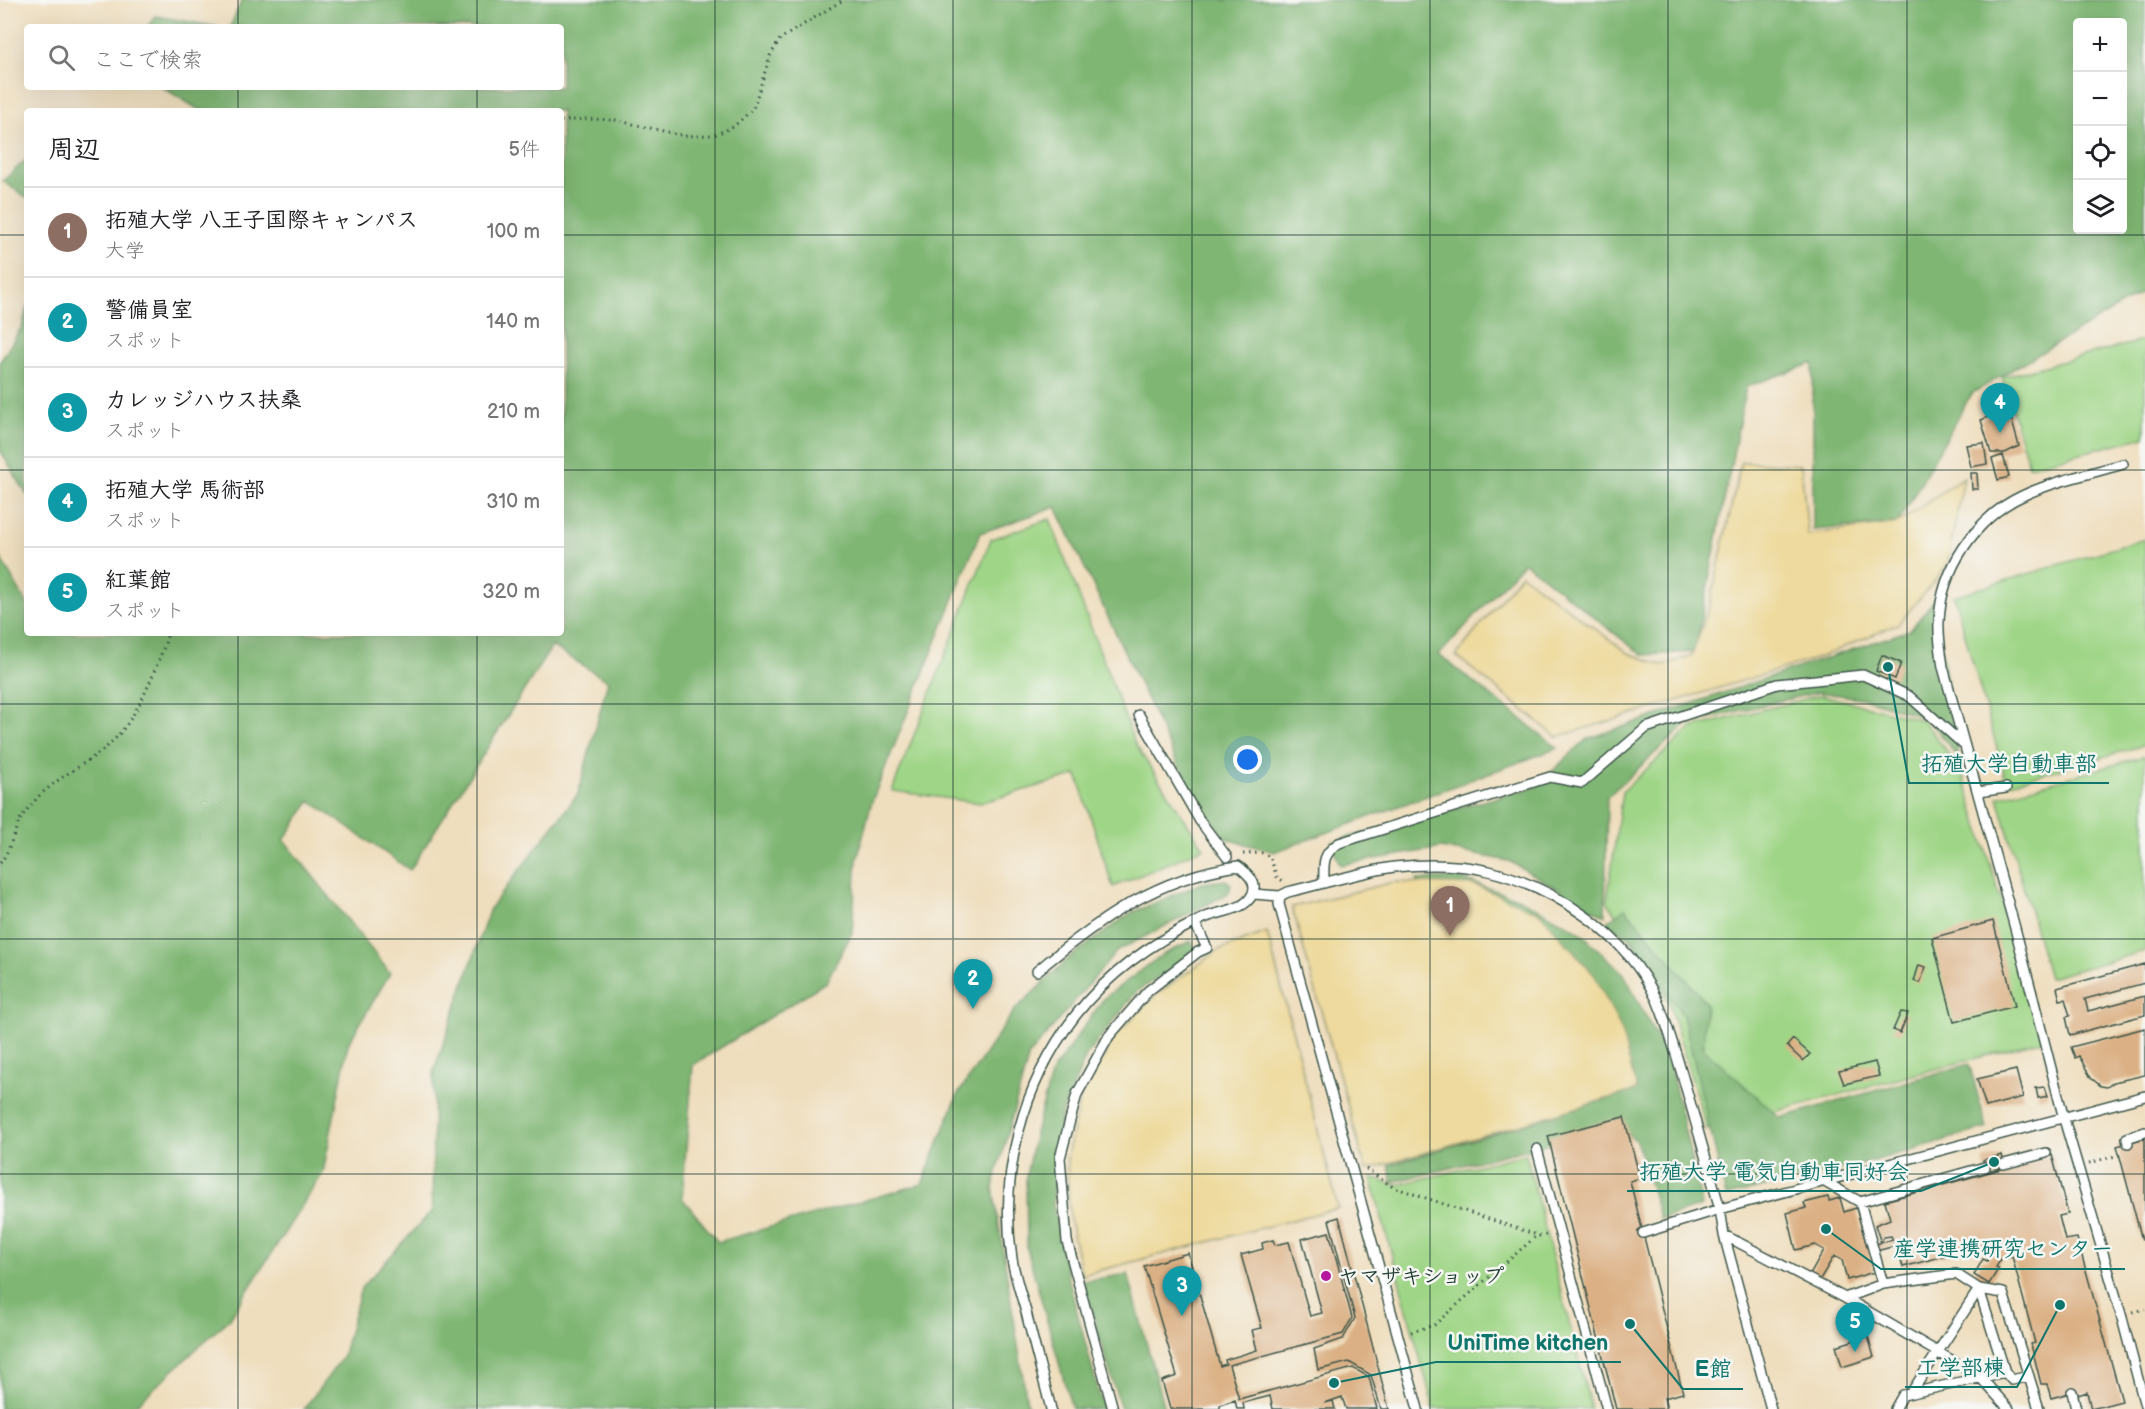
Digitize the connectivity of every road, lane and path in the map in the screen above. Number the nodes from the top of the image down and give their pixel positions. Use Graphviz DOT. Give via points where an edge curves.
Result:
graph roads {
  1 [pos="843,0"];
  2 [pos="564,121"];
  3 [pos="2123,464"];
  4 [pos="167,636"];
  5 [pos="1139,715"];
  6 [pos="1965,746"];
  7 [pos="2006,788"];
  8 [pos="1978,792"];
  9 [pos="1227,857"];
  10 [pos="0,863"];
  11 [pos="1324,883"];
  12 [pos="1254,894"];
  13 [pos="1280,897"];
  14 [pos="1195,923"];
  15 [pos="1037,971"];
  16 [pos="2145,1096"];
  17 [pos="2064,1119"];
  18 [pos="2145,1132"];
  19 [pos="2128,1143"];
  20 [pos="1537,1149"];
  21 [pos="2046,1153"];
  22 [pos="2119,1155"];
  23 [pos="2004,1164"];
  24 [pos="2085,1165"];
  25 [pos="1362,1166"];
  26 [pos="1985,1167"];
  27 [pos="1825,1182"];
  28 [pos="1860,1202"];
  29 [pos="1720,1209"];
  30 [pos="1559,1233"];
  31 [pos="1643,1233"];
  32 [pos="1724,1234"];
  33 [pos="1539,1236"];
  34 [pos="1883,1284"];
  35 [pos="1979,1289"];
  36 [pos="1845,1298"];
  37 [pos="1406,1334"];
  38 [pos="1938,1353"];
  39 [pos="2005,1372"];
  40 [pos="2029,1376"];
  41 [pos="1980,1377"];
  42 [pos="2072,1392"];
  43 [pos="1911,1393"];
  44 [pos="2145,1406"];
  45 [pos="1051,1409"];
  46 [pos="1113,1409"];
  47 [pos="1418,1409"];
  48 [pos="1607,1409"];
  49 [pos="1771,1409"];
  50 [pos="1895,1409"];
  51 [pos="2009,1409"];
  52 [pos="2039,1409"];
  53 [pos="2076,1409"];
  1 -- 2 [label="path" via="780,39 753,109 733,127 714,135 685,136 615,120"];
  3 -- 6 [label="lane" via="2020,496 1996,512 1963,546 1942,598 1938,623 1943,667"];
  4 -- 10 [label="path" via="137,712 99,753 40,795 22,817"];
  5 -- 9 [label="lane" via="1200,821"];
  6 -- 8 [label="lane"];
  6 -- 11 [label="lane" via="1909,696 1863,675 1777,684 1646,728 1582,783 1550,777 1339,843 1329,849 1324,860"];
  7 -- 8 [label="lane"];
  8 -- 17 [label="lane"];
  11 -- 13 [label="lane"];
  11 -- 29 [label="lane" via="1393,867 1456,866 1520,880 1593,923 1638,968 1656,999 1673,1042"];
  12 -- 13 [label="lane"];
  12 -- 14 [label="lane" via="1245,904"];
  12 -- 15 [label="lane" via="1254,884 1238,866 1203,872 1167,885 1108,915"];
  13 -- 47 [label="lane"];
  14 -- 45 [label="lane" via="1130,961 1076,1015 1041,1071 1018,1132 1010,1184 1009,1236"];
  14 -- 46 [label="lane" via="1207,948 1148,991 1109,1036 1077,1094 1060,1158 1067,1241"];
  16 -- 17 [label="lane"];
  17 -- 27 [label="lane"];
  17 -- 44 [label="lane"];
  18 -- 19 [label="lane" via="2127,1138"];
  20 -- 30 [label="lane"];
  21 -- 23 [label="lane"];
  22 -- 24 [label="path"];
  25 -- 33 [label="path" via="1393,1187"];
  26 -- 28 [label="lane"];
  27 -- 28 [label="lane"];
  27 -- 29 [label="lane"];
  28 -- 34 [label="lane"];
  29 -- 31 [label="lane"];
  29 -- 32 [label="lane"];
  30 -- 33 [label="path"];
  30 -- 48 [label="lane"];
  32 -- 36 [label="lane"];
  32 -- 49 [label="lane"];
  33 -- 37 [label="path" via="1434,1325"];
  34 -- 35 [label="lane" via="1956,1274"];
  34 -- 36 [label="lane"];
  35 -- 38 [label="lane"];
  35 -- 39 [label="lane"];
  35 -- 40 [label="lane" via="2003,1293"];
  36 -- 38 [label="lane"];
  38 -- 41 [label="lane"];
  38 -- 43 [label="lane"];
  39 -- 40 [label="lane" via="2012,1380"];
  39 -- 41 [label="lane"];
  40 -- 52 [label="lane"];
  41 -- 43 [label="lane"];
  41 -- 51 [label="lane"];
  42 -- 53 [label="lane"];
  43 -- 50 [label="lane" via="1903,1395"];
}
